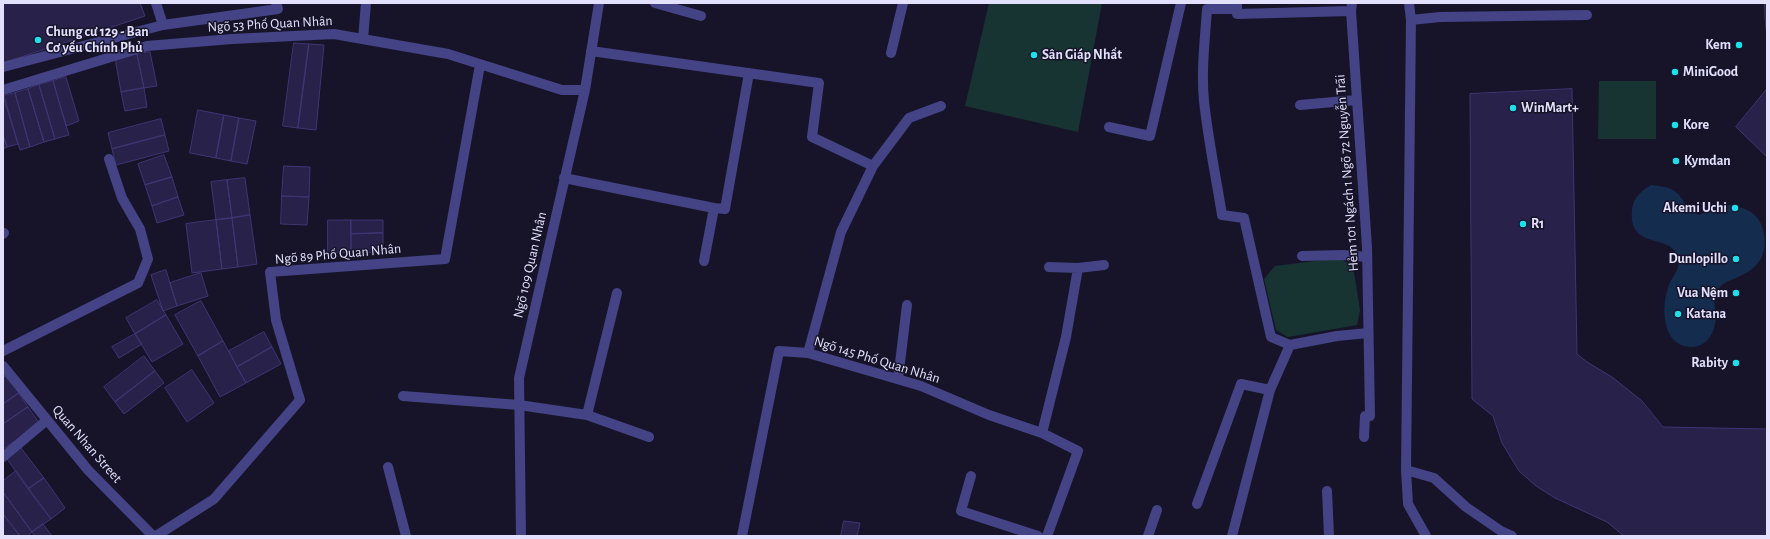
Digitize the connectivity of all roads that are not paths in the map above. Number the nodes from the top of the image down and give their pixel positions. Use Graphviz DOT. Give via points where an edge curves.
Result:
graph roads {
  1 [pos="156,3"];
  2 [pos="276,3"];
  3 [pos="366,3"];
  4 [pos="599,3"];
  5 [pos="656,3"];
  6 [pos="903,3"];
  7 [pos="1181,3"];
  8 [pos="1409,3"];
  9 [pos="1352,7"];
  10 [pos="1295,8"];
  11 [pos="1237,9"];
  12 [pos="1587,15"];
  13 [pos="701,16"];
  14 [pos="1411,20"];
  15 [pos="162,25"];
  16 [pos="363,39"];
  17 [pos="591,51"];
  18 [pos="891,53"];
  19 [pos="480,65"];
  20 [pos="3,67"];
  21 [pos="749,73"];
  22 [pos="3,90"];
  23 [pos="585,90"];
  24 [pos="1356,100"];
  25 [pos="1300,105"];
  26 [pos="940,106"];
  27 [pos="1109,127"];
  28 [pos="109,159"];
  29 [pos="873,166"];
  30 [pos="564,178"];
  31 [pos="714,208"];
  32 [pos="1302,256"];
  33 [pos="1367,257"];
  34 [pos="704,261"];
  35 [pos="1104,265"];
  36 [pos="1049,267"];
  37 [pos="1078,268"];
  38 [pos="617,293"];
  39 [pos="907,306"];
  40 [pos="1368,333"];
  41 [pos="1290,346"];
  42 [pos="3,351"];
  43 [pos="808,353"];
  44 [pos="3,366"];
  45 [pos="898,379"];
  46 [pos="1270,390"];
  47 [pos="404,396"];
  48 [pos="519,405"];
  49 [pos="587,415"];
  50 [pos="47,420"];
  51 [pos="1042,433"];
  52 [pos="649,437"];
  53 [pos="1364,437"];
  54 [pos="3,457"];
  55 [pos="388,467"];
  56 [pos="1406,470"];
  57 [pos="971,476"];
  58 [pos="1327,491"];
  59 [pos="1197,504"];
  60 [pos="1157,510"];
  61 [pos="155,536"];
  62 [pos="406,536"];
  63 [pos="521,536"];
  64 [pos="742,536"];
  65 [pos="1038,536"];
  66 [pos="1047,536"];
  67 [pos="1148,536"];
  68 [pos="1232,536"];
  69 [pos="1329,536"];
  70 [pos="1426,536"];
  71 [pos="1512,536"];
  1 -- 15 [label="street"];
  2 -- 15 [label="street" via="278,9"];
  3 -- 16 [label="street"];
  4 -- 17 [label="street, Ngõ 109 Quan Nhân"];
  5 -- 13 [label="street"];
  6 -- 18 [label="street"];
  7 -- 27 [label="street" via="1150,136"];
  8 -- 14 [label="street"];
  9 -- 10 [label="street, Hẻm 101 Ngách 1 Ngõ 72 Nguyễn Trãi"];
  9 -- 24 [label="street, Hẻm 101 Ngách 1 Ngõ 72 Nguyễn Trãi"];
  10 -- 11 [label="street, Hẻm 101 Ngách 1 Ngõ 72 Nguyễn Trãi"];
  11 -- 41 [label="street, Hẻm 101 Ngách 1 Ngõ 72 Nguyễn Trãi" via="1207,9 1204,100 1222,215 1244,218 1272,337"];
  12 -- 14 [label="street" via="1440,17"];
  14 -- 56 [label="street"];
  15 -- 20 [label="street"];
  16 -- 19 [label="street, Ngõ 53 Phố Quan Nhân" via="448,54"];
  16 -- 22 [label="street, Ngõ 53 Phố Quan Nhân" via="334,34 147,46"];
  17 -- 21 [label="street"];
  17 -- 23 [label="street, Ngõ 109 Quan Nhân"];
  19 -- 23 [label="street, Ngõ 53 Phố Quan Nhân" via="562,90"];
  19 -- 61 [label="street, Ngõ 89 Phố Quan Nhân" via="445,259 270,272 276,320 300,400 214,499"];
  21 -- 29 [label="street" via="819,83 812,137"];
  21 -- 31 [label="street" via="725,209"];
  23 -- 30 [label="street, Ngõ 109 Quan Nhân"];
  24 -- 25 [label="street"];
  24 -- 33 [label="street, Hẻm 101 Ngách 1 Ngõ 72 Nguyễn Trãi"];
  26 -- 29 [label="street" via="910,118"];
  28 -- 42 [label="street" via="122,198 140,229 148,259 138,284"];
  29 -- 43 [label="street" via="841,232"];
  30 -- 31 [label="street"];
  30 -- 48 [label="street, Ngõ 109 Quan Nhân" via="519,378"];
  31 -- 34 [label="street"];
  32 -- 33 [label="street"];
  33 -- 40 [label="street, Hẻm 101 Ngách 1 Ngõ 72 Nguyễn Trãi"];
  35 -- 37 [label="street"];
  36 -- 37 [label="street"];
  37 -- 51 [label="street" via="1066,337"];
  38 -- 49 [label="street"];
  39 -- 45 [label="street"];
  40 -- 41 [label="street" via="1337,336"];
  40 -- 53 [label="street, Hẻm 101 Ngách 1 Ngõ 72 Nguyễn Trãi" via="1370,416 1365,416"];
  41 -- 46 [label="street"];
  43 -- 45 [label="street, Ngõ 145 Phố Quan Nhân"];
  43 -- 64 [label="street, Ngõ 145 Phố Quan Nhân" via="779,351"];
  44 -- 50 [label="street, Quan Nhan Street"];
  45 -- 51 [label="street, Ngõ 145 Phố Quan Nhân" via="922,386 989,416"];
  46 -- 59 [label="street" via="1241,384"];
  46 -- 68 [label="street"];
  47 -- 48 [label="street"];
  48 -- 49 [label="street"];
  48 -- 63 [label="street, Ngõ 109 Quan Nhân"];
  49 -- 52 [label="street"];
  50 -- 54 [label="street"];
  50 -- 61 [label="street, Quan Nhan Street" via="88,470"];
  51 -- 66 [label="street, Ngõ 145 Phố Quan Nhân" via="1078,451"];
  55 -- 62 [label="street"];
  56 -- 70 [label="street" via="1408,504"];
  56 -- 71 [label="street" via="1434,478 1466,507"];
  57 -- 65 [label="street" via="961,511"];
  58 -- 69 [label="street"];
  60 -- 67 [label="street"];
}
